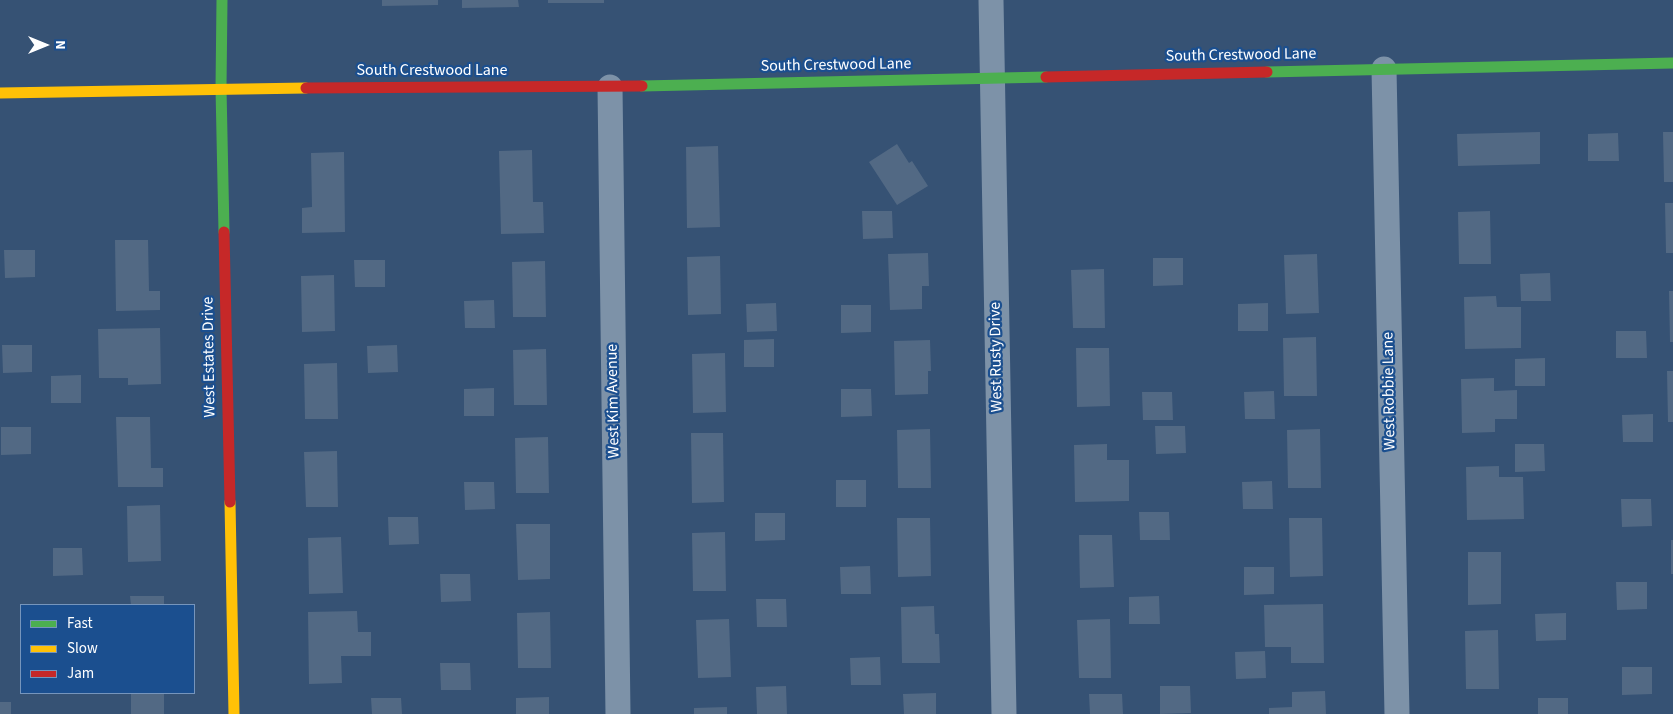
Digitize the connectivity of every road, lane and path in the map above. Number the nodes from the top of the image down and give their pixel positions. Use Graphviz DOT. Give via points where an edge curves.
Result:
graph roads {
  1 [pos="222,0"];
  2 [pos="991,0"];
  3 [pos="1673,63"];
  4 [pos="1384,69"];
  5 [pos="992,78"];
  6 [pos="610,87"];
  7 [pos="221,88"];
  8 [pos="0,93"];
  9 [pos="234,714"];
  10 [pos="618,714"];
  11 [pos="1004,714"];
  12 [pos="1397,714"];
  1 -- 7 [label="street, West Estates Drive"];
  2 -- 5 [label="street, West Rusty Drive"];
  3 -- 4 [label="street, South Crestwood Lane"];
  4 -- 5 [label="street, South Crestwood Lane"];
  4 -- 12 [label="street, West Robbie Lane"];
  5 -- 6 [label="street, South Crestwood Lane"];
  5 -- 11 [label="street, West Rusty Drive"];
  6 -- 7 [label="street, South Crestwood Lane"];
  6 -- 10 [label="street, West Kim Avenue"];
  7 -- 8 [label="street, South Crestwood Lane"];
  7 -- 9 [label="street, West Estates Drive"];
}
